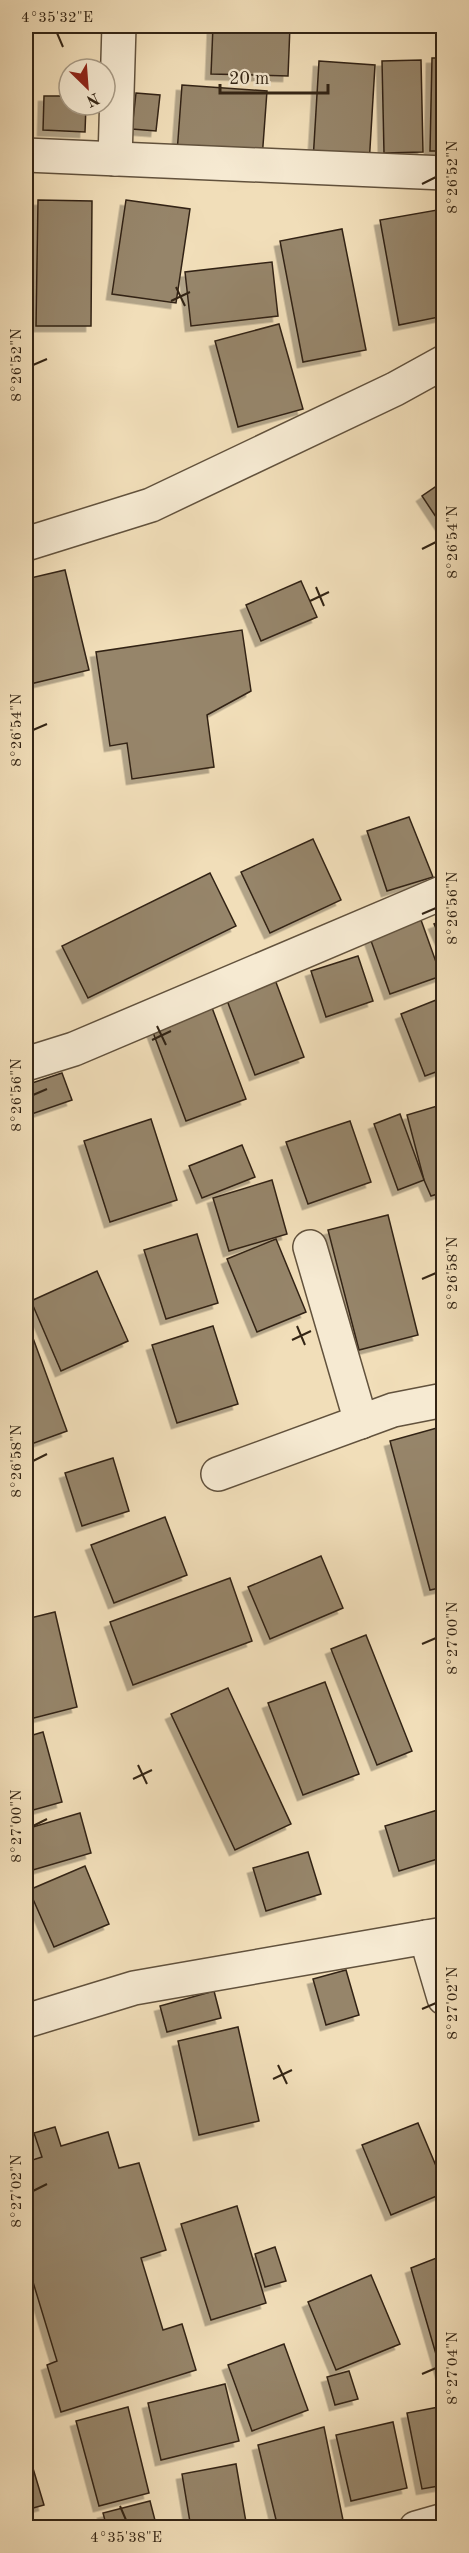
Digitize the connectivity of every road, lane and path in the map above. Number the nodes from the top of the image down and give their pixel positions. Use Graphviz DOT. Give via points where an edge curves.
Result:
graph roads {
  1 [pos="119,26"];
  2 [pos="26,155"];
  3 [pos="115,159"];
  4 [pos="444,173"];
  5 [pos="444,362"];
  6 [pos="26,544"];
  7 [pos="444,892"];
  8 [pos="26,1064"];
  9 [pos="310,1247"];
  10 [pos="444,1400"];
  11 [pos="361,1422"];
  12 [pos="218,1474"];
  13 [pos="435,1936"];
  14 [pos="444,1998"];
  15 [pos="26,2021"];
  16 [pos="444,2520"];
  17 [pos="416,2528"];
  1 -- 3 [label="street"];
  2 -- 3 [label="street"];
  3 -- 4 [label="street"];
  5 -- 6 [label="street" via="151,506"];
  7 -- 8 [label="street" via="74,1049"];
  9 -- 11 [label="street"];
  10 -- 11 [label="street" via="393,1410"];
  11 -- 12 [label="street"];
  13 -- 14 [label="street"];
  13 -- 15 [label="street" via="134,1988"];
  16 -- 17 [label="street"];
}
